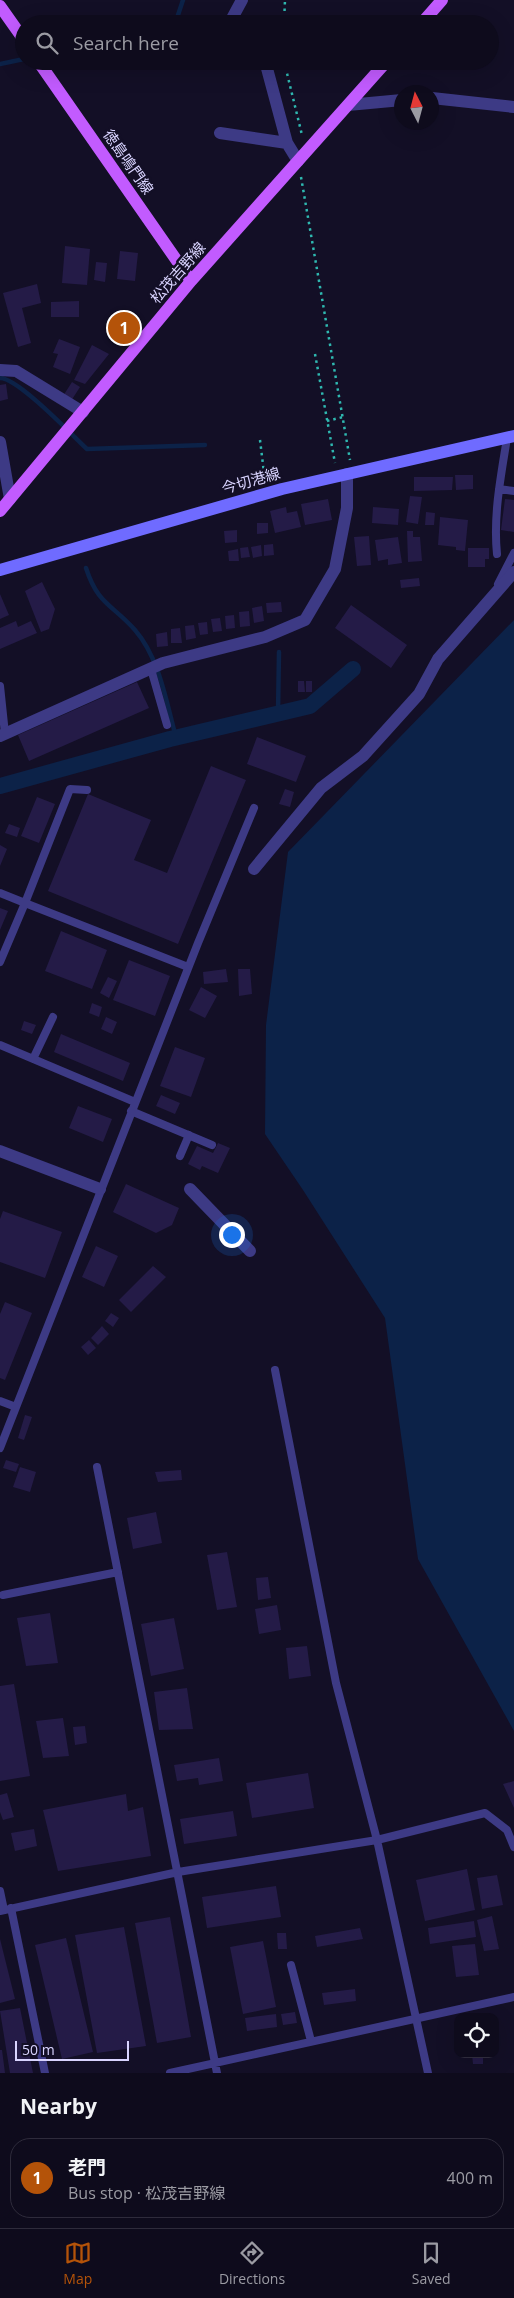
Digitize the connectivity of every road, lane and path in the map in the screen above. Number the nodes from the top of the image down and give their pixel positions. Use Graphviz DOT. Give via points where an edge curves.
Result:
graph roads {
  1 [pos="242,0"];
  2 [pos="286,0"];
  3 [pos="442,0"];
  4 [pos="0,6"];
  5 [pos="234,15"];
  6 [pos="285,15"];
  7 [pos="429,15"];
  8 [pos="15,27"];
  9 [pos="45,70"];
  10 [pos="267,70"];
  11 [pos="286,70"];
  12 [pos="379,70"];
  13 [pos="439,99"];
  14 [pos="394,101"];
  15 [pos="348,105"];
  16 [pos="514,107"];
  17 [pos="220,133"];
  18 [pos="287,143"];
  19 [pos="302,157"];
  20 [pos="191,281"];
  21 [pos="315,354"];
  22 [pos="0,370"];
  23 [pos="83,412"];
  24 [pos="343,417"];
  25 [pos="327,421"];
  26 [pos="511,437"];
  27 [pos="260,440"];
  28 [pos="0,442"];
  29 [pos="345,474"];
  30 [pos="499,489"];
  31 [pos="514,491"];
  32 [pos="266,493"];
  33 [pos="10,499"];
  34 [pos="0,511"];
  35 [pos="514,553"];
  36 [pos="497,554"];
  37 [pos="0,570"];
  38 [pos="514,572"];
  39 [pos="494,594"];
  40 [pos="150,668"];
  41 [pos="0,686"];
  42 [pos="167,725"];
  43 [pos="3,735"];
  44 [pos="87,790"];
  45 [pos="254,808"];
  46 [pos="254,869"];
  47 [pos="0,893"];
  48 [pos="25,903"];
  49 [pos="0,962"];
  50 [pos="188,967"];
  51 [pos="53,1017"];
  52 [pos="0,1045"];
  53 [pos="33,1059"];
  54 [pos="134,1102"];
  55 [pos="131,1111"];
  56 [pos="189,1135"];
  57 [pos="212,1145"];
  58 [pos="0,1151"];
  59 [pos="180,1156"];
  60 [pos="190,1189"];
  61 [pos="100,1190"];
  62 [pos="250,1250"];
  63 [pos="275,1370"];
  64 [pos="0,1401"];
  65 [pos="16,1407"];
  66 [pos="0,1448"];
  67 [pos="97,1467"];
  68 [pos="118,1572"];
  69 [pos="3,1594"];
  70 [pos="377,1840"];
  71 [pos="514,1847"];
  72 [pos="178,1872"];
  73 [pos="0,1891"];
  74 [pos="5,1910"];
  75 [pos="291,1965"];
  76 [pos="514,1997"];
  77 [pos="416,2018"];
  78 [pos="311,2041"];
  79 [pos="215,2063"];
  80 [pos="45,2073"];
  81 [pos="170,2073"];
  82 [pos="217,2073"];
  83 [pos="428,2073"];
  1 -- 5 [label="street"];
  2 -- 6 [label="path"];
  3 -- 7 [label="main road"];
  4 -- 8 [label="main road"];
  9 -- 20 [label="main road, 徳島鳴門線"];
  10 -- 18 [label="street"];
  11 -- 19 [label="path"];
  12 -- 15 [label="main road, 松茂吉野線"];
  13 -- 16 [label="street"];
  14 -- 15 [label="street"];
  15 -- 19 [label="main road, 松茂吉野線"];
  17 -- 18 [label="street"];
  18 -- 19 [label="street"];
  19 -- 20 [label="main road, 松茂吉野線"];
  19 -- 24 [label="path"];
  20 -- 23 [label="main road, 松茂吉野線"];
  21 -- 25 [label="path"];
  22 -- 23 [label="street" via="16,371"];
  23 -- 33 [label="main road, 松茂吉野線"];
  24 -- 25 [label="path"];
  24 -- 29 [label="path"];
  25 -- 29 [label="path"];
  26 -- 29 [label="main road, 今切港線"];
  26 -- 30 [label="lane"];
  27 -- 32 [label="path"];
  28 -- 33 [label="street"];
  29 -- 32 [label="main road, 今切港線"];
  29 -- 40 [label="street" via="347,508 335,569 305,620 265,637"];
  30 -- 31 [label="lane"];
  30 -- 36 [label="lane" via="495,534"];
  32 -- 37 [label="main road, 今切港線"];
  33 -- 34 [label="main road, 松茂吉野線"];
  35 -- 39 [label="lane"];
  38 -- 39 [label="street"];
  39 -- 46 [label="street" via="438,659 419,694 363,756 321,788"];
  40 -- 42 [label="lane"];
  40 -- 43 [label="street"];
  41 -- 43 [label="lane"];
  44 -- 48 [label="lane" via="70,789"];
  45 -- 50 [label="lane"];
  47 -- 48 [label="lane"];
  48 -- 49 [label="lane"];
  48 -- 50 [label="lane"];
  50 -- 54 [label="lane"];
  51 -- 53 [label="lane"];
  52 -- 53 [label="lane"];
  53 -- 54 [label="lane"];
  54 -- 55 [label="lane"];
  55 -- 56 [label="lane"];
  55 -- 61 [label="lane"];
  56 -- 57 [label="lane"];
  56 -- 59 [label="lane"];
  58 -- 61 [label="street"];
  60 -- 62 [label="street"];
  61 -- 65 [label="lane"];
  63 -- 70 [label="lane" via="336,1683"];
  64 -- 65 [label="lane"];
  65 -- 66 [label="lane"];
  67 -- 68 [label="lane"];
  68 -- 69 [label="lane"];
  68 -- 72 [label="lane"];
  70 -- 71 [label="lane" via="485,1813 506,1830"];
  70 -- 72 [label="lane"];
  70 -- 77 [label="lane"];
  72 -- 74 [label="lane"];
  72 -- 79 [label="lane"];
  73 -- 74 [label="lane"];
  74 -- 80 [label="lane"];
  75 -- 78 [label="lane"];
  76 -- 77 [label="lane"];
  77 -- 78 [label="lane"];
  77 -- 83 [label="lane"];
  78 -- 79 [label="lane"];
  79 -- 81 [label="lane"];
  79 -- 82 [label="lane"];
}
